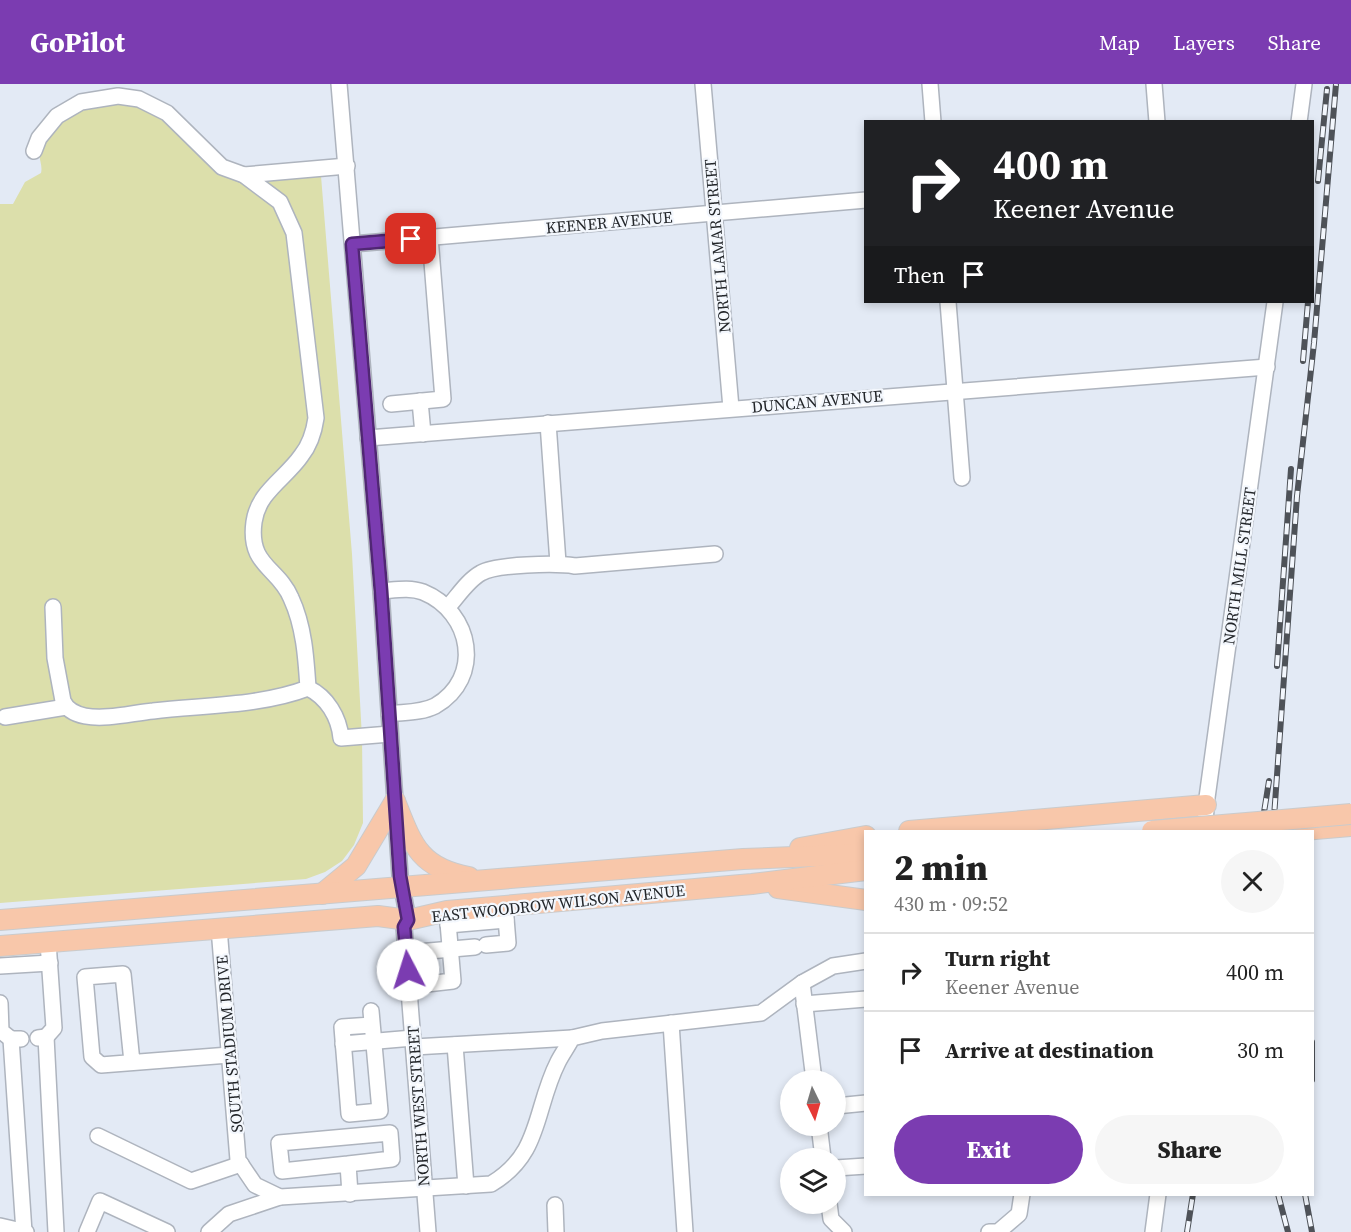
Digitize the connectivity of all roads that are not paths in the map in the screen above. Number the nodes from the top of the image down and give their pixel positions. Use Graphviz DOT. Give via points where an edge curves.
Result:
graph roads {
  1 [pos="339,84"];
  2 [pos="703,84"];
  3 [pos="930,84"];
  4 [pos="1154,84"];
  5 [pos="1304,84"];
  6 [pos="933,120"];
  7 [pos="1157,120"];
  8 [pos="1299,120"];
  9 [pos="34,152"];
  10 [pos="347,166"];
  11 [pos="244,175"];
  12 [pos="864,200"];
  13 [pos="714,213"];
  14 [pos="430,237"];
  15 [pos="352,244"];
  16 [pos="948,303"];
  17 [pos="1275,303"];
  18 [pos="1267,367"];
  19 [pos="955,391"];
  20 [pos="420,401"];
  21 [pos="391,404"];
  22 [pos="731,408"];
  23 [pos="548,423"];
  24 [pos="423,434"];
  25 [pos="368,438"];
  26 [pos="962,477"];
  27 [pos="715,554"];
  28 [pos="558,563"];
  29 [pos="381,591"];
  30 [pos="53,607"];
  31 [pos="448,607"];
  32 [pos="308,688"];
  33 [pos="66,707"];
  34 [pos="389,714"];
  35 [pos="5,717"];
  36 [pos="390,734"];
  37 [pos="395,801"];
  38 [pos="1206,805"];
  39 [pos="1351,814"];
  40 [pos="1351,826"];
  41 [pos="920,830"];
  42 [pos="1164,830"];
  43 [pos="1205,830"];
  44 [pos="1304,830"];
  45 [pos="864,836"];
  46 [pos="864,854"];
  47 [pos="743,859"];
  48 [pos="864,870"];
  49 [pos="492,880"];
  50 [pos="752,884"];
  51 [pos="401,888"];
  52 [pos="322,894"];
  53 [pos="864,900"];
  54 [pos="506,913"];
  55 [pos="447,918"];
  56 [pos="0,920"];
  57 [pos="408,920"];
  58 [pos="219,928"];
  59 [pos="48,942"];
  60 [pos="0,946"];
  61 [pos="450,949"];
  62 [pos="406,953"];
  63 [pos="864,961"];
  64 [pos="50,963"];
  65 [pos="0,966"];
  66 [pos="802,983"];
  67 [pos="409,986"];
  68 [pos="864,999"];
  69 [pos="0,1004"];
  70 [pos="804,1004"];
  71 [pos="671,1023"];
  72 [pos="573,1038"];
  73 [pos="373,1042"];
  74 [pos="413,1043"];
  75 [pos="343,1044"];
  76 [pos="455,1045"];
  77 [pos="230,1055"];
  78 [pos="132,1062"];
  79 [pos="813,1070"];
  80 [pos="864,1103"];
  81 [pos="846,1105"];
  82 [pos="98,1136"];
  83 [pos="240,1162"];
  84 [pos="348,1164"];
  85 [pos="864,1166"];
  86 [pos="846,1167"];
  87 [pos="466,1186"];
  88 [pos="425,1190"];
  89 [pos="350,1194"];
  90 [pos="1022,1196"];
  91 [pos="1158,1196"];
  92 [pos="280,1197"];
  93 [pos="555,1205"];
  94 [pos="830,1214"];
  95 [pos="0,1226"];
  96 [pos="25,1232"];
  97 [pos="57,1232"];
  98 [pos="87,1232"];
  99 [pos="167,1232"];
  100 [pos="209,1232"];
  101 [pos="428,1232"];
  102 [pos="556,1232"];
  103 [pos="685,1232"];
  104 [pos="844,1232"];
  105 [pos="989,1232"];
  106 [pos="1153,1232"];
  1 -- 10 [label="street, NORTH WEST STREET"];
  2 -- 13 [label="street, NORTH LAMAR STREET"];
  3 -- 6 [label="street"];
  4 -- 7 [label="street"];
  5 -- 8 [label="street"];
  9 -- 11 [label="street" via="39,138 57,116 81,102 118,96 139,99 167,112 222,167"];
  10 -- 11 [label="street"];
  10 -- 15 [label="street, NORTH WEST STREET"];
  11 -- 32 [label="street" via="280,202 294,233 316,418 314,432 301,457 261,500 254,535 259,559 291,596 306,652"];
  12 -- 13 [label="street, KEENER AVENUE"];
  13 -- 14 [label="street, KEENER AVENUE"];
  13 -- 22 [label="street, NORTH LAMAR STREET"];
  14 -- 15 [label="street, KEENER AVENUE"];
  14 -- 20 [label="street" via="443,399"];
  15 -- 25 [label="street, NORTH WEST STREET"];
  16 -- 19 [label="street"];
  17 -- 18 [label="street, NORTH MILL STREET"];
  18 -- 19 [label="street, DUNCAN AVENUE"];
  18 -- 38 [label="street, NORTH MILL STREET"];
  19 -- 22 [label="street, DUNCAN AVENUE"];
  19 -- 26 [label="street"];
  20 -- 21 [label="street"];
  20 -- 24 [label="street"];
  22 -- 23 [label="street, DUNCAN AVENUE"];
  23 -- 24 [label="street, DUNCAN AVENUE"];
  23 -- 28 [label="street"];
  24 -- 25 [label="street, DUNCAN AVENUE"];
  25 -- 29 [label="street, NORTH WEST STREET"];
  27 -- 28 [label="street" via="575,566"];
  28 -- 31 [label="street" via="484,571"];
  29 -- 31 [label="street" via="421,591"];
  29 -- 34 [label="street, NORTH WEST STREET"];
  30 -- 33 [label="street" via="55,658"];
  31 -- 34 [label="street" via="465,642 466,660 459,682 434,706"];
  32 -- 33 [label="street" via="288,695 95,717 77,714"];
  32 -- 36 [label="street" via="335,716 341,738"];
  33 -- 35 [label="street"];
  34 -- 36 [label="street, NORTH WEST STREET"];
  36 -- 37 [label="street, NORTH WEST STREET"];
  37 -- 49 [label="main road" via="413,846 422,857 448,873"];
  37 -- 51 [label="street, NORTH WEST STREET"];
  37 -- 52 [label="main road" via="356,866"];
  38 -- 41 [label="main road"];
  38 -- 43 [label="street, NORTH MILL STREET"];
  39 -- 42 [label="main road, bridge"];
  40 -- 44 [label="main road"];
  45 -- 47 [label="main road"];
  46 -- 47 [label="main road, EAST WOODROW WILSON AVENUE"];
  47 -- 49 [label="main road, EAST WOODROW WILSON AVENUE"];
  48 -- 50 [label="main road, EAST WOODROW WILSON AVENUE"];
  49 -- 51 [label="main road, EAST WOODROW WILSON AVENUE"];
  50 -- 53 [label="main road"];
  50 -- 54 [label="main road, EAST WOODROW WILSON AVENUE"];
  51 -- 52 [label="main road, EAST WOODROW WILSON AVENUE"];
  51 -- 57 [label="street, NORTH WEST STREET"];
  52 -- 56 [label="main road, EAST WOODROW WILSON AVENUE"];
  54 -- 55 [label="main road, EAST WOODROW WILSON AVENUE"];
  54 -- 61 [label="street" via="508,944"];
  55 -- 57 [label="main road, EAST WOODROW WILSON AVENUE"];
  55 -- 61 [label="street"];
  57 -- 58 [label="main road, EAST WOODROW WILSON AVENUE" via="378,916"];
  57 -- 62 [label="street, NORTH WEST STREET" via="404,927"];
  58 -- 59 [label="main road, EAST WOODROW WILSON AVENUE"];
  58 -- 77 [label="street, SOUTH STADIUM DRIVE"];
  59 -- 60 [label="main road, EAST WOODROW WILSON AVENUE"];
  59 -- 64 [label="street"];
  61 -- 62 [label="street"];
  61 -- 67 [label="street" via="453,981"];
  62 -- 67 [label="street, NORTH WEST STREET"];
  63 -- 66 [label="street" via="833,966"];
  64 -- 65 [label="street"];
  64 -- 97 [label="street" via="54,1028 42,1037"];
  66 -- 70 [label="street"];
  66 -- 71 [label="street" via="761,1012"];
  67 -- 74 [label="street, NORTH WEST STREET"];
  68 -- 70 [label="street"];
  69 -- 96 [label="street" via="1,1030 16,1039"];
  70 -- 79 [label="street"];
  71 -- 72 [label="street" via="602,1030"];
  71 -- 103 [label="street"];
  72 -- 76 [label="street"];
  72 -- 87 [label="street" via="557,1062 527,1151 507,1174 491,1184"];
  73 -- 74 [label="street"];
  73 -- 75 [label="street"];
  73 -- 75 [label="street" via="371,1018 342,1027"];
  73 -- 75 [label="street" via="380,1111 349,1114"];
  74 -- 76 [label="street"];
  74 -- 88 [label="street, NORTH WEST STREET"];
  76 -- 87 [label="street"];
  77 -- 78 [label="street"];
  77 -- 83 [label="street, SOUTH STADIUM DRIVE"];
  78 -- 78 [label="street" via="101,1065 92,1057 85,977 123,974"];
  80 -- 81 [label="street"];
  82 -- 83 [label="street" via="191,1181"];
  83 -- 92 [label="street" via="255,1185"];
  84 -- 84 [label="street" via="392,1160 390,1133 279,1143 282,1171"];
  84 -- 89 [label="street"];
  85 -- 86 [label="street"];
  87 -- 88 [label="street"];
  88 -- 89 [label="street"];
  88 -- 101 [label="street, NORTH WEST STREET"];
  89 -- 92 [label="street"];
  90 -- 105 [label="street" via="1019,1214 998,1232"];
  91 -- 106 [label="street"];
  92 -- 100 [label="street" via="230,1214"];
  93 -- 102 [label="street"];
  94 -- 104 [label="street"];
  95 -- 96 [label="street"];
  98 -- 99 [label="street" via="100,1201"];
}
